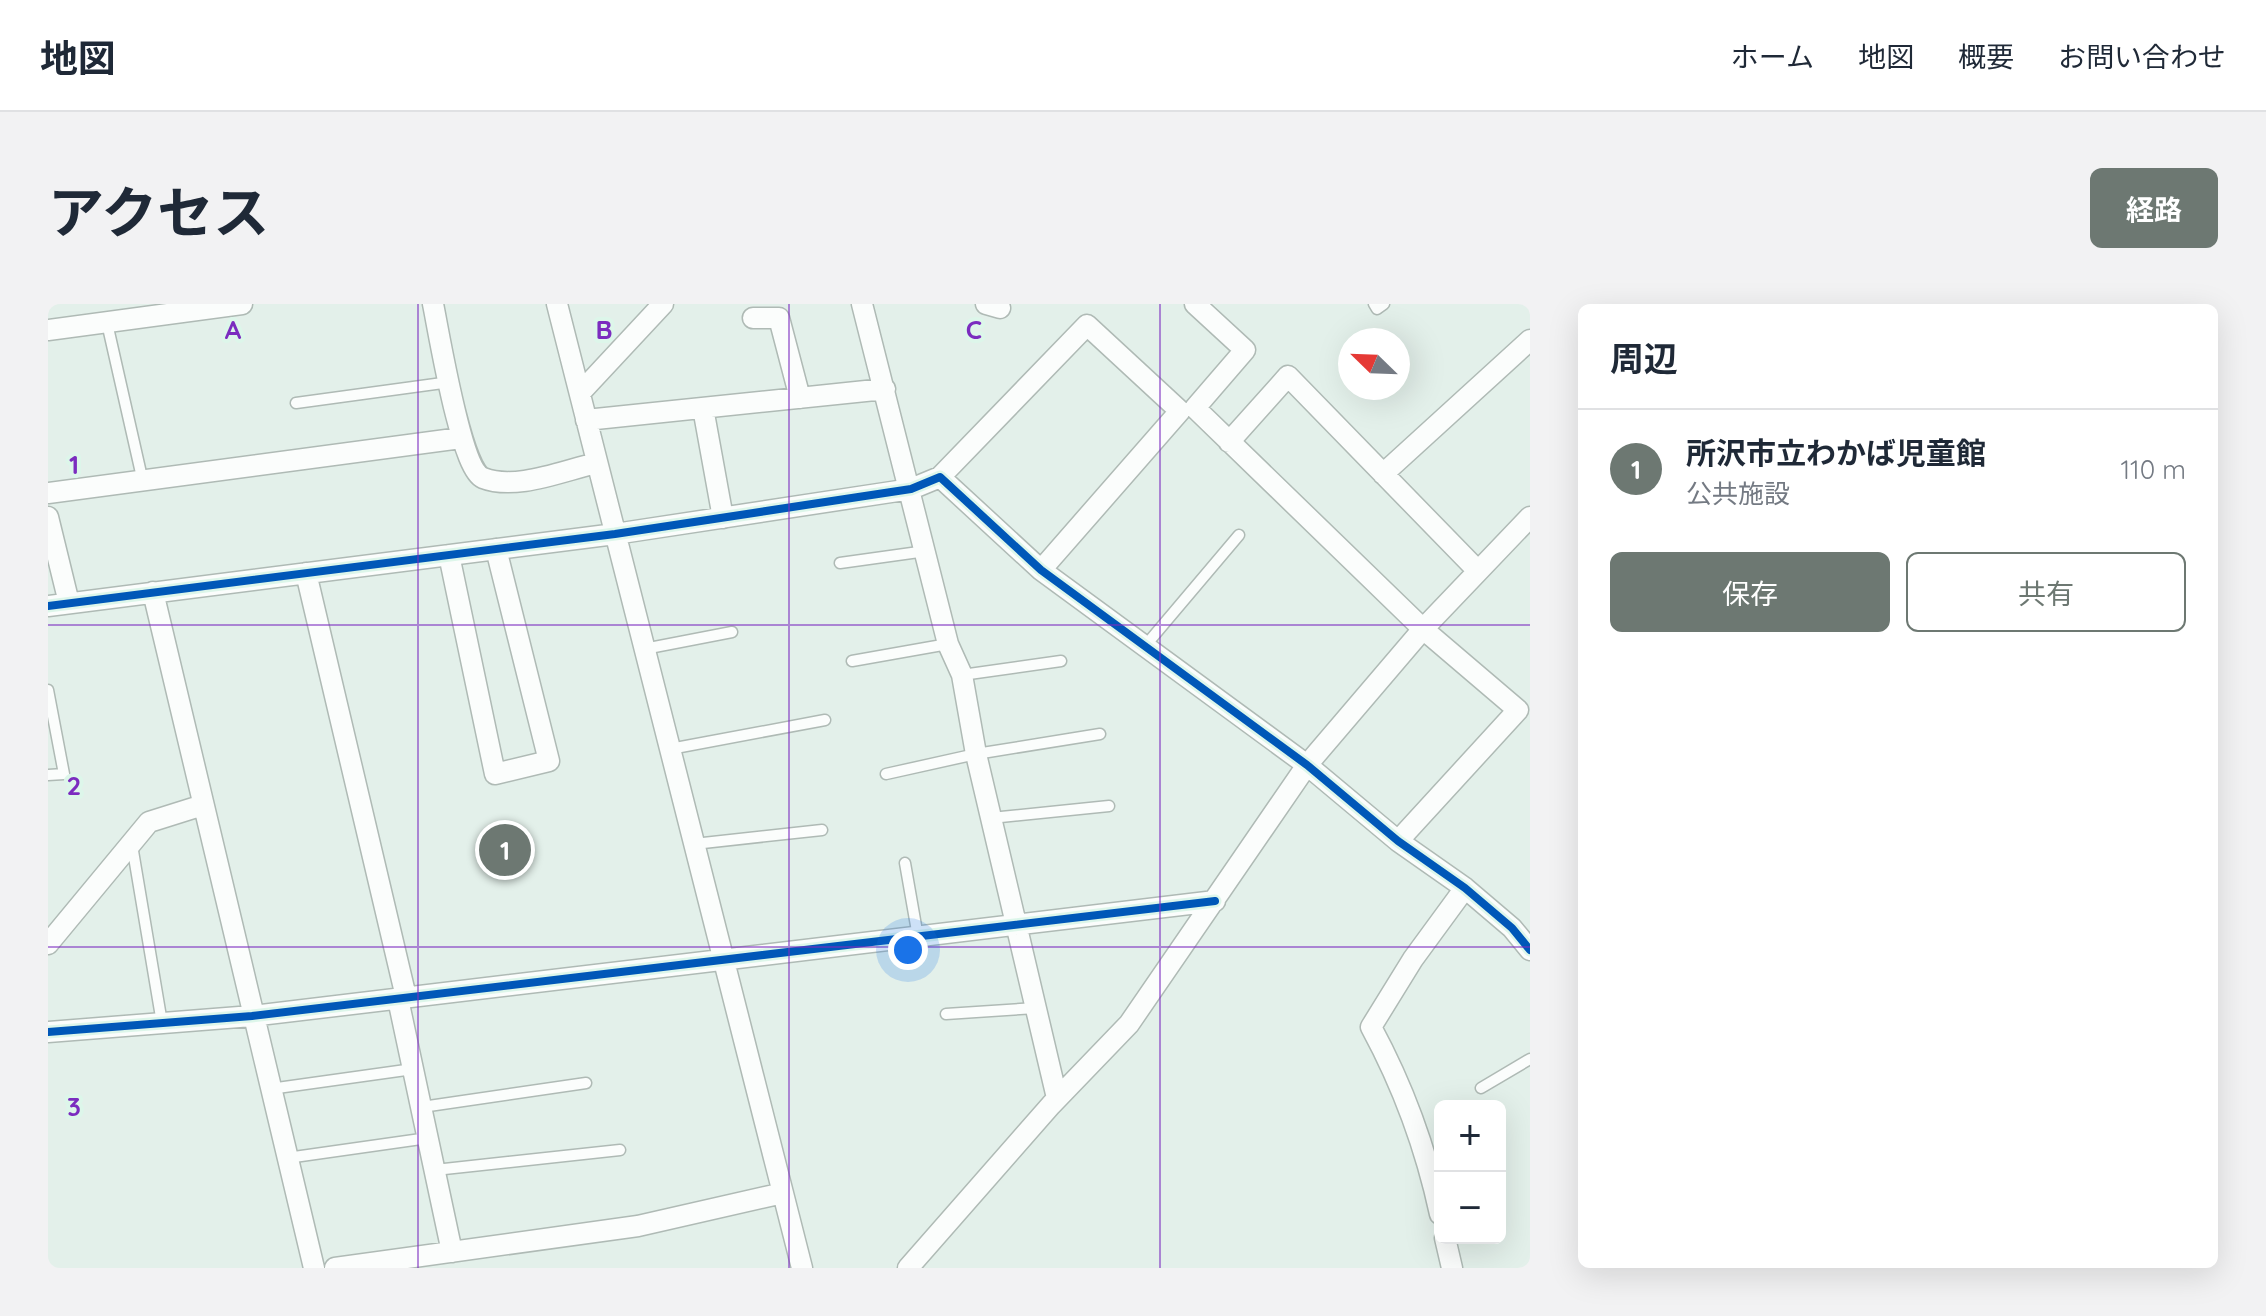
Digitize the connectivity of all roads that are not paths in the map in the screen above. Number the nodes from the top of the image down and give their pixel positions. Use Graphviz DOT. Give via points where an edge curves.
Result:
graph roads {
  1 [pos="242,304"];
  2 [pos="433,304"];
  3 [pos="557,304"];
  4 [pos="663,304"];
  5 [pos="862,304"];
  6 [pos="1195,304"];
  7 [pos="1374,304"];
  8 [pos="1384,304"];
  9 [pos="753,318"];
  10 [pos="107,323"];
  11 [pos="48,330"];
  12 [pos="1530,340"];
  13 [pos="450,382"];
  14 [pos="885,389"];
  15 [pos="580,393"];
  16 [pos="800,398"];
  17 [pos="296,403"];
  18 [pos="703,408"];
  19 [pos="586,420"];
  20 [pos="461,438"];
  21 [pos="1229,442"];
  22 [pos="597,463"];
  23 [pos="1383,474"];
  24 [pos="940,477"];
  25 [pos="143,482"];
  26 [pos="911,489"];
  27 [pos="48,493"];
  28 [pos="48,517"];
  29 [pos="1530,517"];
  30 [pos="723,518"];
  31 [pos="615,534"];
  32 [pos="1239,535"];
  33 [pos="496,549"];
  34 [pos="926,551"];
  35 [pos="449,555"];
  36 [pos="840,563"];
  37 [pos="1041,570"];
  38 [pos="1478,571"];
  39 [pos="306,573"];
  40 [pos="153,592"];
  41 [pos="69,603"];
  42 [pos="48,606"];
  43 [pos="1423,629"];
  44 [pos="732,632"];
  45 [pos="948,644"];
  46 [pos="1146,645"];
  47 [pos="644,649"];
  48 [pos="852,661"];
  49 [pos="1061,661"];
  50 [pos="962,675"];
  51 [pos="48,690"];
  52 [pos="825,720"];
  53 [pos="1100,734"];
  54 [pos="670,749"];
  55 [pos="976,754"];
  56 [pos="1307,765"];
  57 [pos="886,774"];
  58 [pos="48,775"];
  59 [pos="203,805"];
  60 [pos="1109,806"];
  61 [pos="991,818"];
  62 [pos="822,830"];
  63 [pos="1398,841"];
  64 [pos="132,844"];
  65 [pos="694,844"];
  66 [pos="905,863"];
  67 [pos="1465,888"];
  68 [pos="1215,901"];
  69 [pos="1016,926"];
  70 [pos="918,937"];
  71 [pos="48,944"];
  72 [pos="1530,950"];
  73 [pos="723,960"];
  74 [pos="402,998"];
  75 [pos="1036,1008"];
  76 [pos="946,1014"];
  77 [pos="252,1016"];
  78 [pos="162,1023"];
  79 [pos="48,1032"];
  80 [pos="1530,1059"];
  81 [pos="413,1069"];
  82 [pos="586,1083"];
  83 [pos="1481,1088"];
  84 [pos="270,1089"];
  85 [pos="1057,1098"];
  86 [pos="422,1107"];
  87 [pos="428,1138"];
  88 [pos="620,1150"];
  89 [pos="287,1158"];
  90 [pos="435,1170"];
  91 [pos="1434,1186"];
  92 [pos="783,1193"];
  93 [pos="1446,1244"];
  94 [pos="452,1252"];
  95 [pos="314,1268"];
  96 [pos="335,1268"];
  97 [pos="802,1268"];
  98 [pos="908,1268"];
  99 [pos="1452,1268"];
  1 -- 10 [label="street"];
  2 -- 13 [label="street"];
  3 -- 15 [label="street"];
  4 -- 15 [label="street"];
  5 -- 14 [label="street"];
  6 -- 21 [label="street" via="1245,350 1195,408"];
  7 -- 8 [label="lane" via="1377,309"];
  9 -- 16 [label="street" via="779,318"];
  10 -- 11 [label="street"];
  10 -- 25 [label="lane"];
  12 -- 23 [label="street"];
  13 -- 17 [label="lane"];
  13 -- 20 [label="street"];
  14 -- 16 [label="street"];
  14 -- 26 [label="street"];
  15 -- 19 [label="street"];
  16 -- 18 [label="street"];
  18 -- 19 [label="street"];
  18 -- 30 [label="street"];
  19 -- 22 [label="street"];
  20 -- 22 [label="street" via="470,465 481,477 512,482"];
  20 -- 25 [label="street"];
  21 -- 23 [label="street" via="1288,376"];
  21 -- 43 [label="street"];
  22 -- 31 [label="street"];
  23 -- 38 [label="street"];
  24 -- 26 [label="street"];
  24 -- 37 [label="street"];
  24 -- 37 [label="street" via="1087,325 1180,411"];
  25 -- 27 [label="street"];
  26 -- 30 [label="street"];
  26 -- 34 [label="street"];
  28 -- 41 [label="street"];
  29 -- 38 [label="street"];
  30 -- 31 [label="street"];
  31 -- 33 [label="street"];
  31 -- 47 [label="street"];
  32 -- 46 [label="lane"];
  33 -- 35 [label="street"];
  33 -- 35 [label="street" via="549,761 495,774"];
  34 -- 36 [label="lane"];
  34 -- 45 [label="street"];
  35 -- 39 [label="street"];
  37 -- 46 [label="street"];
  38 -- 43 [label="street"];
  39 -- 40 [label="street"];
  39 -- 74 [label="street"];
  40 -- 41 [label="street"];
  40 -- 59 [label="street"];
  41 -- 42 [label="street"];
  43 -- 56 [label="street"];
  43 -- 63 [label="street" via="1518,710"];
  44 -- 47 [label="lane"];
  45 -- 48 [label="lane"];
  45 -- 50 [label="street"];
  46 -- 56 [label="street"];
  47 -- 54 [label="street"];
  49 -- 50 [label="lane"];
  50 -- 55 [label="street"];
  51 -- 58 [label="lane" via="64,774"];
  52 -- 54 [label="lane"];
  53 -- 55 [label="lane"];
  54 -- 65 [label="street"];
  55 -- 57 [label="lane"];
  55 -- 61 [label="street"];
  56 -- 63 [label="street"];
  56 -- 68 [label="street"];
  59 -- 64 [label="street" via="149,822"];
  59 -- 77 [label="street"];
  60 -- 61 [label="lane"];
  61 -- 69 [label="street"];
  62 -- 65 [label="lane"];
  63 -- 67 [label="street"];
  64 -- 71 [label="street"];
  64 -- 78 [label="lane"];
  65 -- 73 [label="street"];
  66 -- 70 [label="lane"];
  67 -- 72 [label="street"];
  67 -- 91 [label="street" via="1371,1027 1428,1159"];
  68 -- 69 [label="street"];
  68 -- 85 [label="street" via="1129,1024"];
  69 -- 70 [label="street"];
  69 -- 75 [label="street"];
  70 -- 73 [label="street"];
  73 -- 74 [label="street"];
  73 -- 92 [label="street"];
  74 -- 77 [label="street"];
  74 -- 81 [label="street"];
  75 -- 76 [label="lane"];
  75 -- 85 [label="street"];
  77 -- 78 [label="street"];
  77 -- 84 [label="street"];
  78 -- 79 [label="street"];
  80 -- 83 [label="lane"];
  81 -- 84 [label="lane"];
  81 -- 86 [label="street"];
  82 -- 86 [label="lane"];
  84 -- 89 [label="street"];
  85 -- 98 [label="street"];
  86 -- 87 [label="street"];
  87 -- 89 [label="lane"];
  87 -- 90 [label="street"];
  88 -- 90 [label="lane"];
  89 -- 95 [label="street"];
  90 -- 94 [label="street"];
  92 -- 94 [label="street" via="638,1226"];
  92 -- 97 [label="street"];
  93 -- 99 [label="street"];
  94 -- 96 [label="street"];
}
